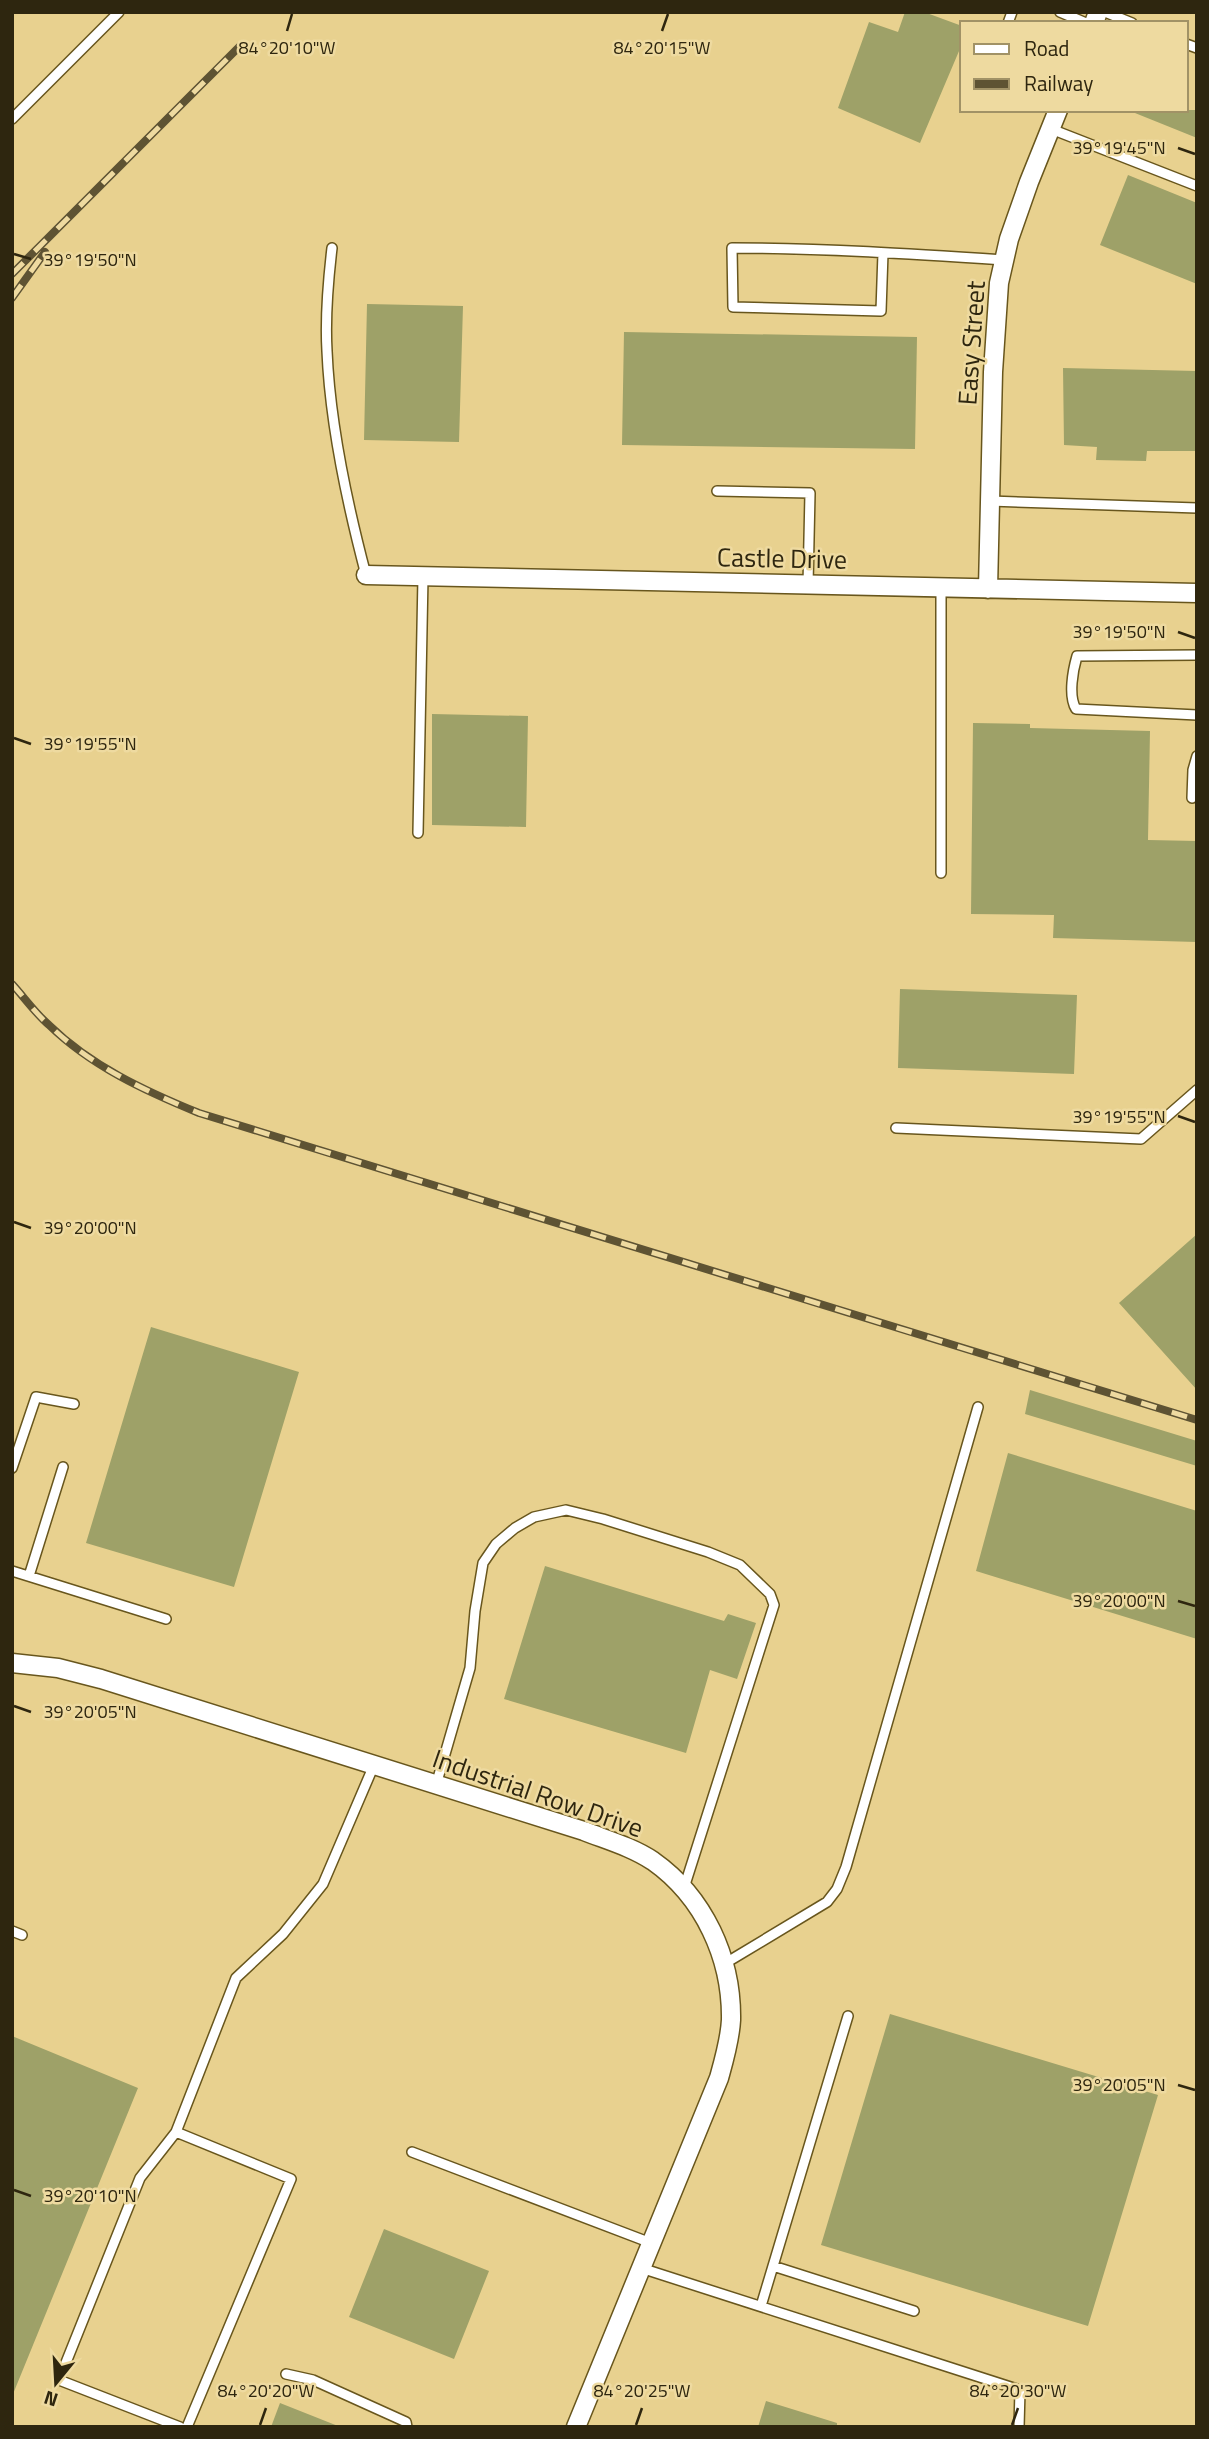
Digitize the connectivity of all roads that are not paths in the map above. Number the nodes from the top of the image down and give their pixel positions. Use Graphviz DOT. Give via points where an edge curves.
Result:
graph roads {
  1 [pos="119,12"];
  2 [pos="1060,12"];
  3 [pos="1105,12"];
  4 [pos="1081,21"];
  5 [pos="1127,21"];
  6 [pos="1057,112"];
  7 [pos="12,119"];
  8 [pos="1051,130"];
  9 [pos="1197,186"];
  10 [pos="331,248"];
  11 [pos="883,253"];
  12 [pos="1004,260"];
  13 [pos="717,492"];
  14 [pos="990,500"];
  15 [pos="1197,508"];
  16 [pos="366,575"];
  17 [pos="423,577"];
  18 [pos="808,585"];
  19 [pos="941,588"];
  20 [pos="988,589"];
  21 [pos="1197,593"];
  22 [pos="1197,656"];
  23 [pos="1197,715"];
  24 [pos="1197,756"];
  25 [pos="1192,797"];
  26 [pos="418,833"];
  27 [pos="941,873"];
  28 [pos="1197,1090"];
  29 [pos="896,1128"];
  30 [pos="74,1404"];
  31 [pos="978,1407"];
  32 [pos="63,1467"];
  33 [pos="12,1468"];
  34 [pos="12,1571"];
  35 [pos="29,1576"];
  36 [pos="166,1619"];
  37 [pos="12,1663"];
  38 [pos="374,1765"];
  39 [pos="436,1785"];
  40 [pos="684,1888"];
  41 [pos="12,1931"];
  42 [pos="22,1935"];
  43 [pos="724,1964"];
  44 [pos="848,2016"];
  45 [pos="176,2132"];
  46 [pos="412,2152"];
  47 [pos="651,2243"];
  48 [pos="773,2266"];
  49 [pos="641,2268"];
  50 [pos="761,2306"];
  51 [pos="914,2311"];
  52 [pos="286,2374"];
  53 [pos="180,2427"];
  54 [pos="187,2427"];
  55 [pos="407,2427"];
  56 [pos="576,2427"];
  57 [pos="1020,2427"];
  1 -- 7 [label="lane"];
  2 -- 4 [label="lane"];
  3 -- 5 [label="lane"];
  6 -- 8 [label="street, Easy Street"];
  8 -- 9 [label="lane"];
  8 -- 12 [label="street, Easy Street"];
  10 -- 16 [label="lane" via="327,351 338,446"];
  11 -- 11 [label="lane" via="732,248 733,307 881,311"];
  11 -- 12 [label="lane"];
  12 -- 14 [label="street, Easy Street" via="997,298"];
  13 -- 18 [label="lane" via="810,494"];
  14 -- 15 [label="lane"];
  14 -- 20 [label="street, Easy Street"];
  16 -- 17 [label="street, Castle Drive"];
  17 -- 18 [label="street, Castle Drive"];
  17 -- 26 [label="lane"];
  18 -- 19 [label="street, Castle Drive"];
  19 -- 20 [label="street, Castle Drive"];
  19 -- 27 [label="lane"];
  20 -- 21 [label="street, Castle Drive"];
  22 -- 23 [label="lane" via="1077,656 1072,704 1076,709"];
  24 -- 25 [label="lane"];
  28 -- 29 [label="lane" via="1141,1139"];
  30 -- 33 [label="lane" via="36,1397"];
  31 -- 43 [label="lane" via="837,1889 810,1914"];
  32 -- 35 [label="lane"];
  34 -- 35 [label="lane"];
  35 -- 36 [label="lane"];
  37 -- 38 [label="street, Industrial Row Drive" via="101,1679"];
  38 -- 39 [label="street, Industrial Row Drive"];
  38 -- 45 [label="lane" via="323,1884 283,1934 236,1978"];
  39 -- 40 [label="street, Industrial Row Drive" via="625,1846 651,1860"];
  39 -- 40 [label="lane" via="470,1668 483,1563 515,1528 534,1517 566,1510 740,1565 771,1594 774,1605"];
  40 -- 43 [label="street, Industrial Row Drive" via="705,1920"];
  41 -- 42 [label="lane"];
  43 -- 47 [label="street, Industrial Row Drive" via="731,2022 727,2050"];
  44 -- 48 [label="lane"];
  45 -- 53 [label="lane" via="140,2178 59,2380"];
  45 -- 54 [label="lane" via="291,2179"];
  46 -- 47 [label="lane"];
  47 -- 49 [label="street, Industrial Row Drive"];
  48 -- 50 [label="lane"];
  48 -- 51 [label="lane"];
  49 -- 50 [label="lane"];
  49 -- 56 [label="street, Industrial Row Drive"];
  50 -- 57 [label="lane" via="1020,2390"];
  52 -- 55 [label="lane" via="324,2386 406,2422"];
}
